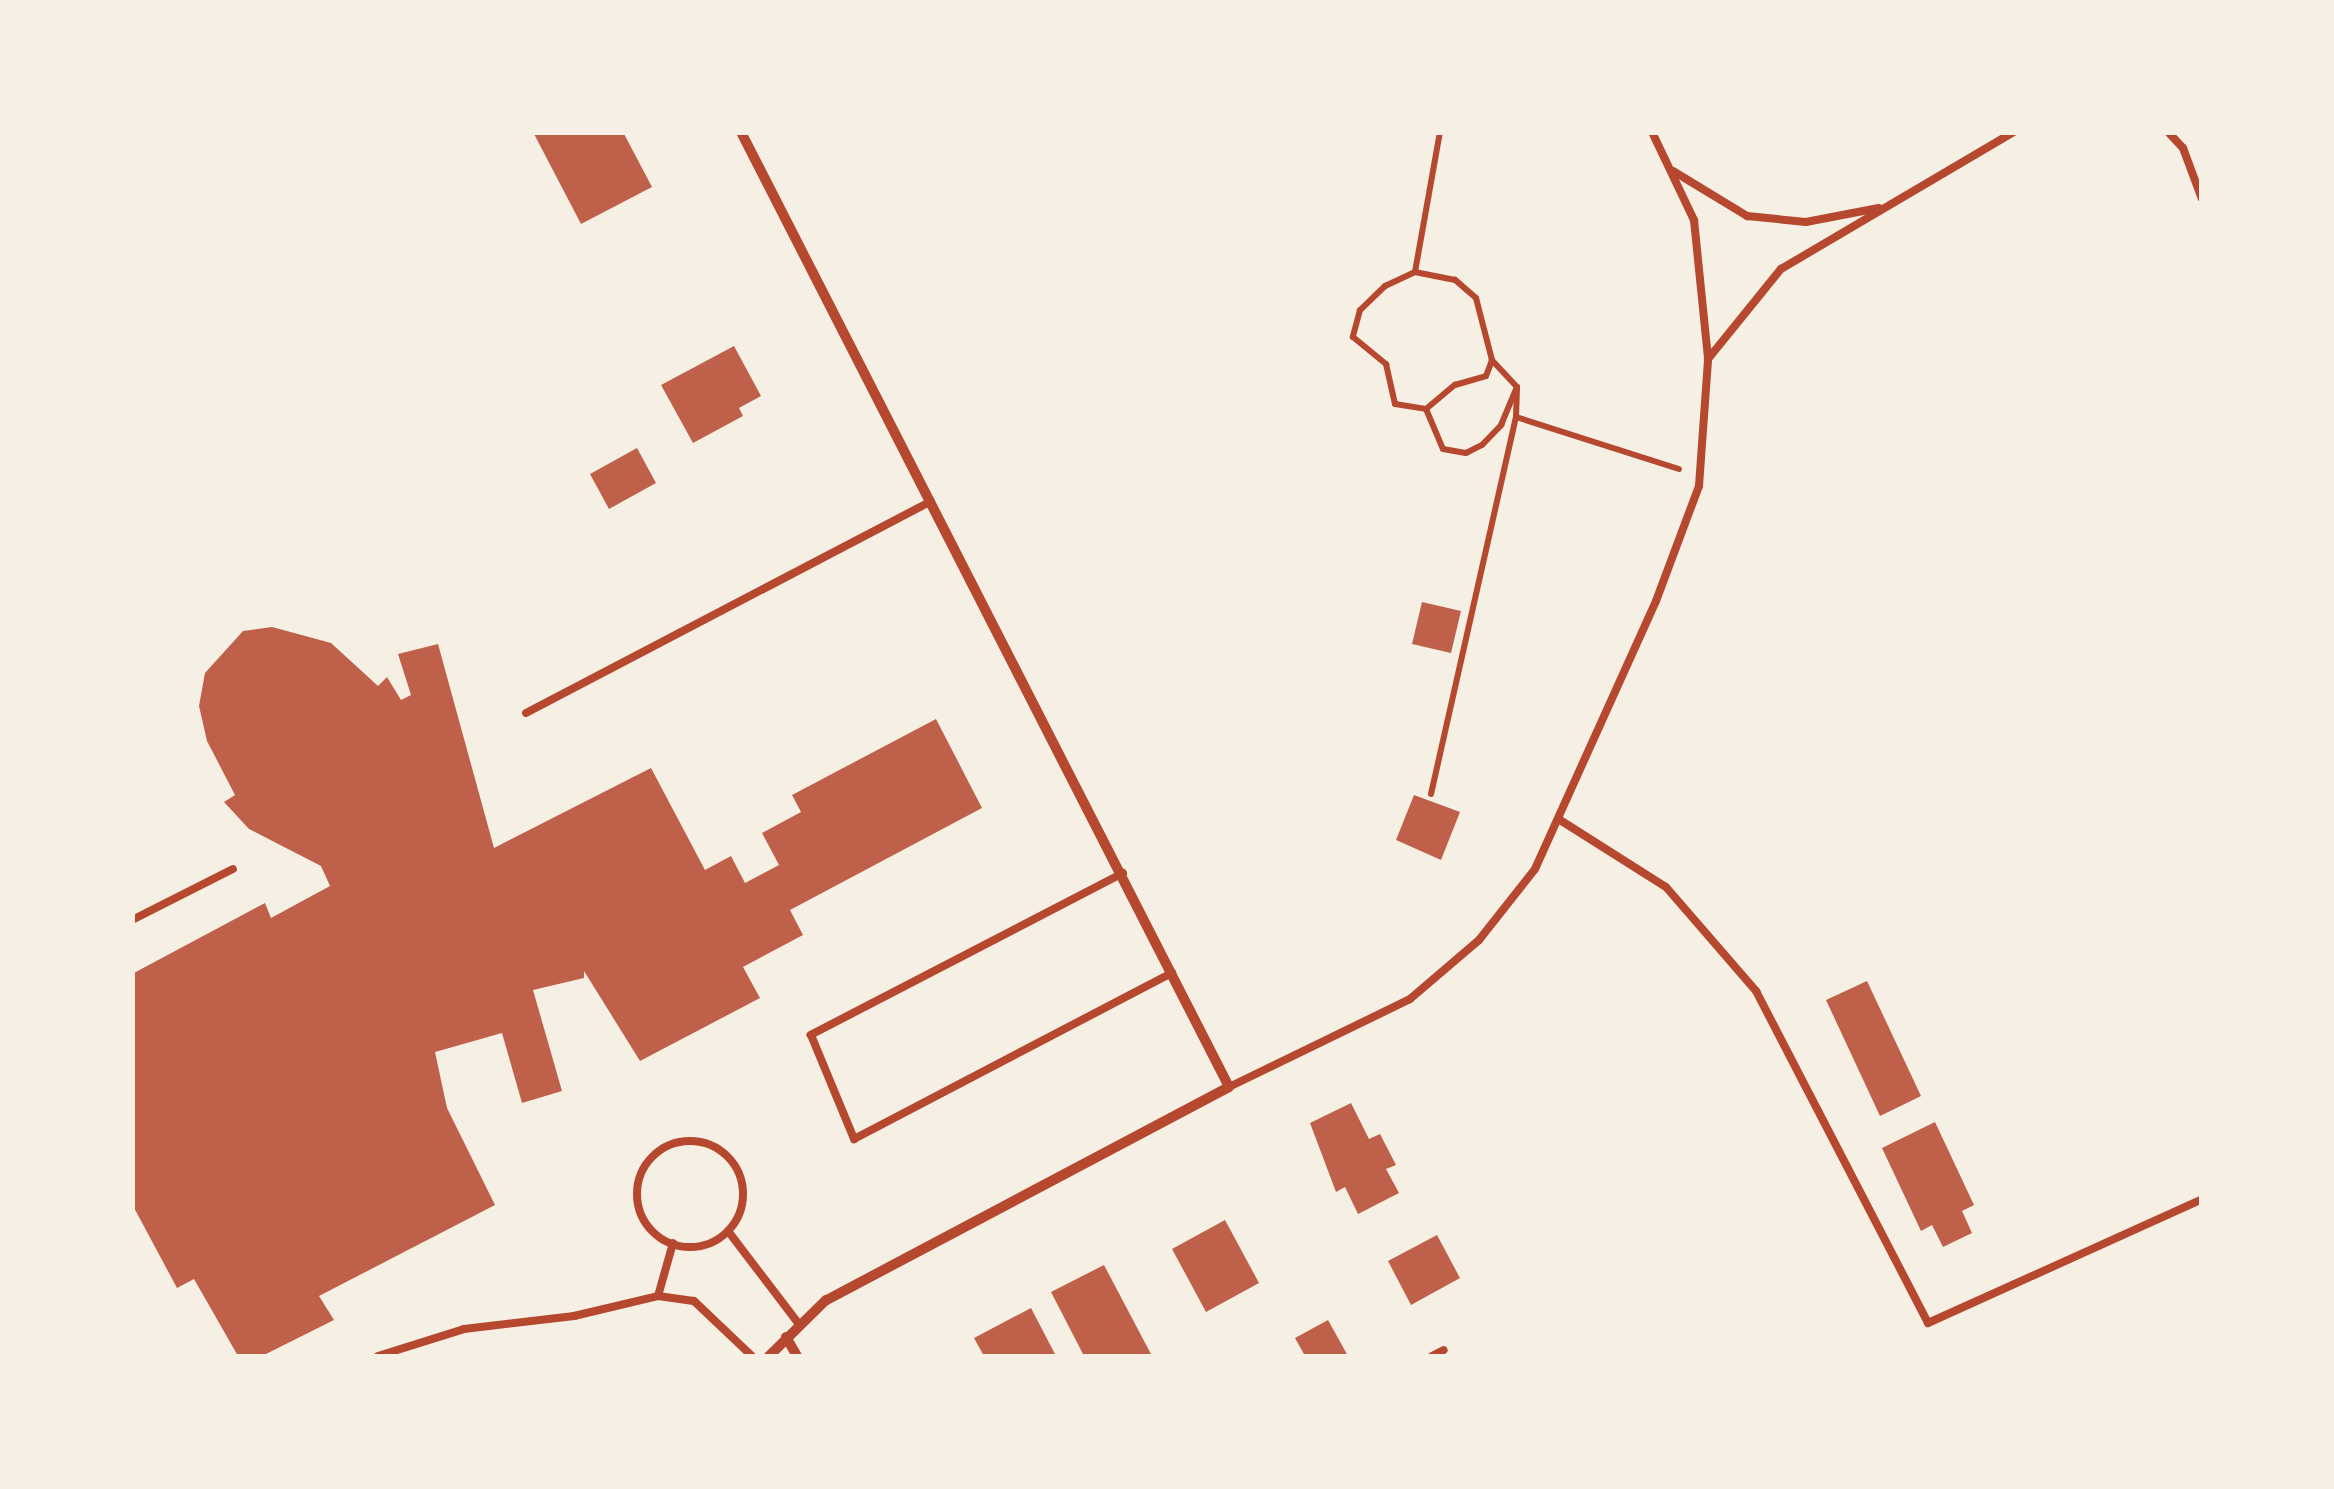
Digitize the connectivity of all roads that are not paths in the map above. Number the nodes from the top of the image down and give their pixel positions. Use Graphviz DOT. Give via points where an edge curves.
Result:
graph roads {
  1 [pos="741,132"];
  2 [pos="1652,132"];
  3 [pos="2014,132"];
  4 [pos="2168,132"];
  5 [pos="1670,169"];
  6 [pos="2202,199"];
  7 [pos="1889,206"];
  8 [pos="1708,359"];
  9 [pos="930,501"];
  10 [pos="526,713"];
  11 [pos="1560,820"];
  12 [pos="233,869"];
  13 [pos="1123,873"];
  14 [pos="132,920"];
  15 [pos="1172,973"];
  16 [pos="1229,1087"];
  17 [pos="2202,1199"];
  18 [pos="728,1231"];
  19 [pos="673,1244"];
  20 [pos="658,1296"];
  21 [pos="798,1323"];
  22 [pos="786,1337"];
  23 [pos="1444,1350"];
  24 [pos="378,1356"];
  25 [pos="752,1356"];
  26 [pos="769,1356"];
  27 [pos="797,1356"];
  28 [pos="1432,1356"];
  1 -- 9 [label="street"];
  2 -- 5 [label="lane"];
  3 -- 7 [label="lane"];
  4 -- 6 [label="lane" via="2182,148"];
  5 -- 7 [label="lane" via="1747,216 1806,222"];
  5 -- 8 [label="lane" via="1694,220"];
  7 -- 8 [label="lane" via="1781,269"];
  8 -- 11 [label="lane" via="1700,476 1656,601"];
  9 -- 10 [label="lane"];
  9 -- 13 [label="street"];
  11 -- 16 [label="lane" via="1535,869 1479,940 1410,999"];
  11 -- 17 [label="lane" via="1666,886 1756,991 1928,1323"];
  12 -- 14 [label="lane"];
  13 -- 15 [label="street"];
  13 -- 15 [label="lane" via="811,1035 854,1139"];
  15 -- 16 [label="street"];
  16 -- 21 [label="street" via="826,1300"];
  18 -- 19 [label="lane" via="698,1246"];
  18 -- 19 [label="lane" via="744,1200 737,1168 710,1144 675,1143 646,1164 637,1198 651,1230"];
  18 -- 21 [label="lane"];
  19 -- 20 [label="lane"];
  20 -- 24 [label="lane" via="574,1316 464,1329"];
  20 -- 25 [label="lane" via="694,1301"];
  21 -- 22 [label="street"];
  22 -- 26 [label="street"];
  22 -- 27 [label="street"];
  23 -- 28 [label="lane"];
}
